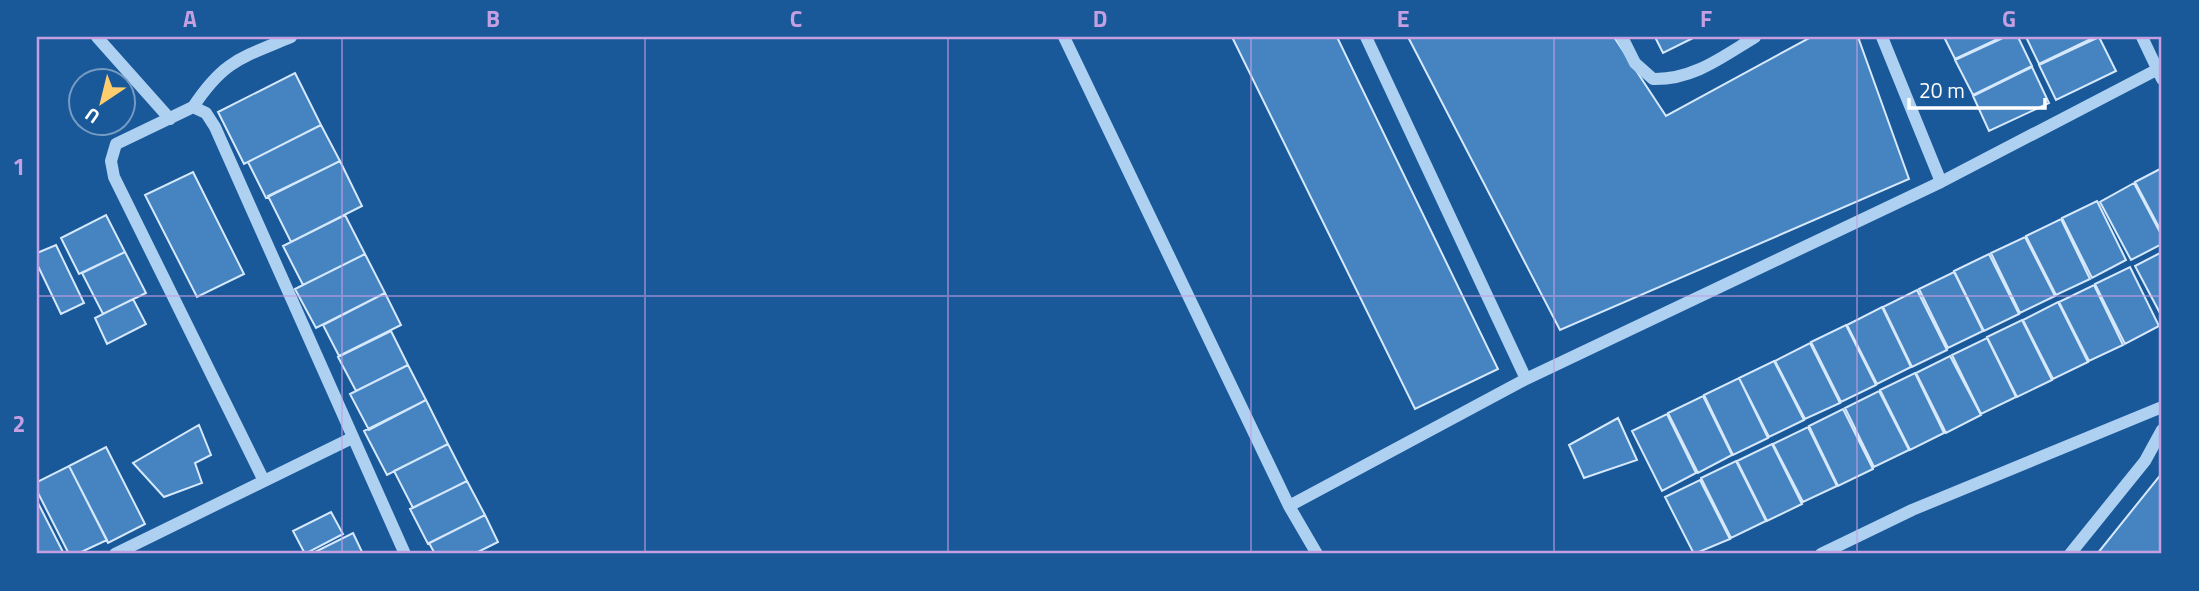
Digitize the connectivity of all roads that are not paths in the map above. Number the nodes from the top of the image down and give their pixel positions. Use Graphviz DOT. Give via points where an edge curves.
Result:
graph roads {
  1 [pos="97,37"];
  2 [pos="291,37"];
  3 [pos="1064,37"];
  4 [pos="1366,37"];
  5 [pos="1622,37"];
  6 [pos="1755,37"];
  7 [pos="1882,37"];
  8 [pos="2142,37"];
  9 [pos="2161,72"];
  10 [pos="194,107"];
  11 [pos="170,119"];
  12 [pos="1941,183"];
  13 [pos="1526,379"];
  14 [pos="2162,407"];
  15 [pos="2162,430"];
  16 [pos="352,438"];
  17 [pos="264,481"];
  18 [pos="1289,506"];
  19 [pos="134,550"];
  20 [pos="115,554"];
  21 [pos="405,554"];
  22 [pos="1317,554"];
  23 [pos="1822,554"];
  24 [pos="2070,554"];
  1 -- 11 [label="street"];
  2 -- 10 [label="street" via="236,60 213,77"];
  3 -- 18 [label="street"];
  4 -- 13 [label="street"];
  5 -- 6 [label="street" via="1635,63 1653,79 1674,80 1695,73"];
  7 -- 12 [label="street"];
  8 -- 9 [label="street"];
  9 -- 12 [label="street"];
  10 -- 11 [label="street"];
  10 -- 16 [label="street" via="206,113 215,127"];
  11 -- 17 [label="street" via="116,145 111,160 114,177"];
  12 -- 13 [label="street"];
  13 -- 18 [label="street"];
  14 -- 23 [label="street" via="1912,510"];
  15 -- 24 [label="street" via="2146,461"];
  16 -- 17 [label="street"];
  16 -- 21 [label="street"];
  17 -- 19 [label="street"];
  18 -- 22 [label="street"];
  19 -- 20 [label="street"];
}
